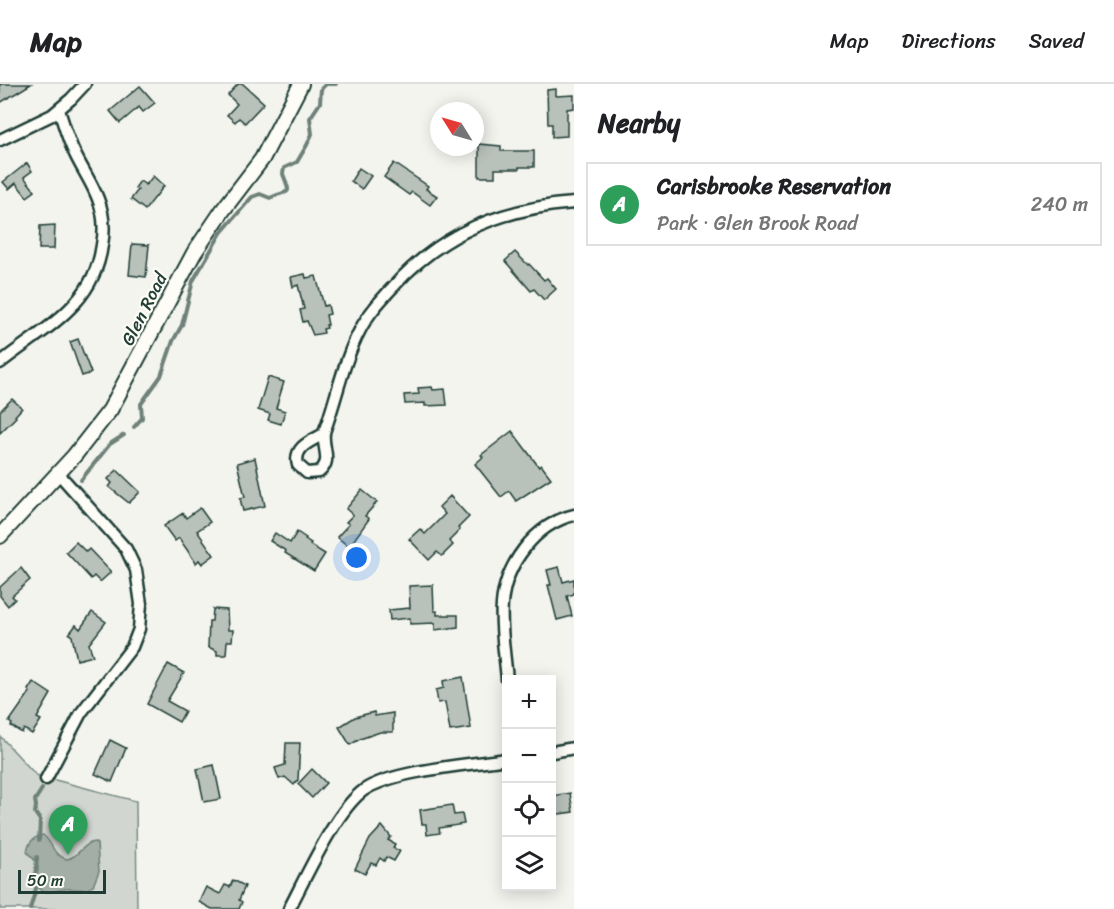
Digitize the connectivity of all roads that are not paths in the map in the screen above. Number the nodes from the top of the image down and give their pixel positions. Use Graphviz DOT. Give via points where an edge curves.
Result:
graph roads {
  1 [pos="85,84"];
  2 [pos="301,84"];
  3 [pos="59,110"];
  4 [pos="0,140"];
  5 [pos="574,203"];
  6 [pos="0,363"];
  7 [pos="324,434"];
  8 [pos="58,473"];
  9 [pos="574,515"];
  10 [pos="0,536"];
  11 [pos="507,675"];
  12 [pos="574,748"];
  13 [pos="556,751"];
  14 [pos="502,760"];
  15 [pos="46,778"];
  16 [pos="289,909"];
  1 -- 3 [label="street"];
  2 -- 8 [label="street, Glen Road" via="258,165 194,253 115,404"];
  3 -- 4 [label="street"];
  3 -- 6 [label="street" via="68,140 102,213 101,254 86,289 66,314"];
  5 -- 7 [label="street" via="529,208 487,221 449,239 414,265 360,331"];
  8 -- 10 [label="street, Glen Road"];
  8 -- 15 [label="street" via="126,549 136,570 141,604 139,629 132,647 81,713"];
  9 -- 11 [label="street" via="552,524 532,539 511,570 501,611"];
  12 -- 13 [label="street"];
  14 -- 16 [label="street" via="402,775 363,791 340,816"];
}
